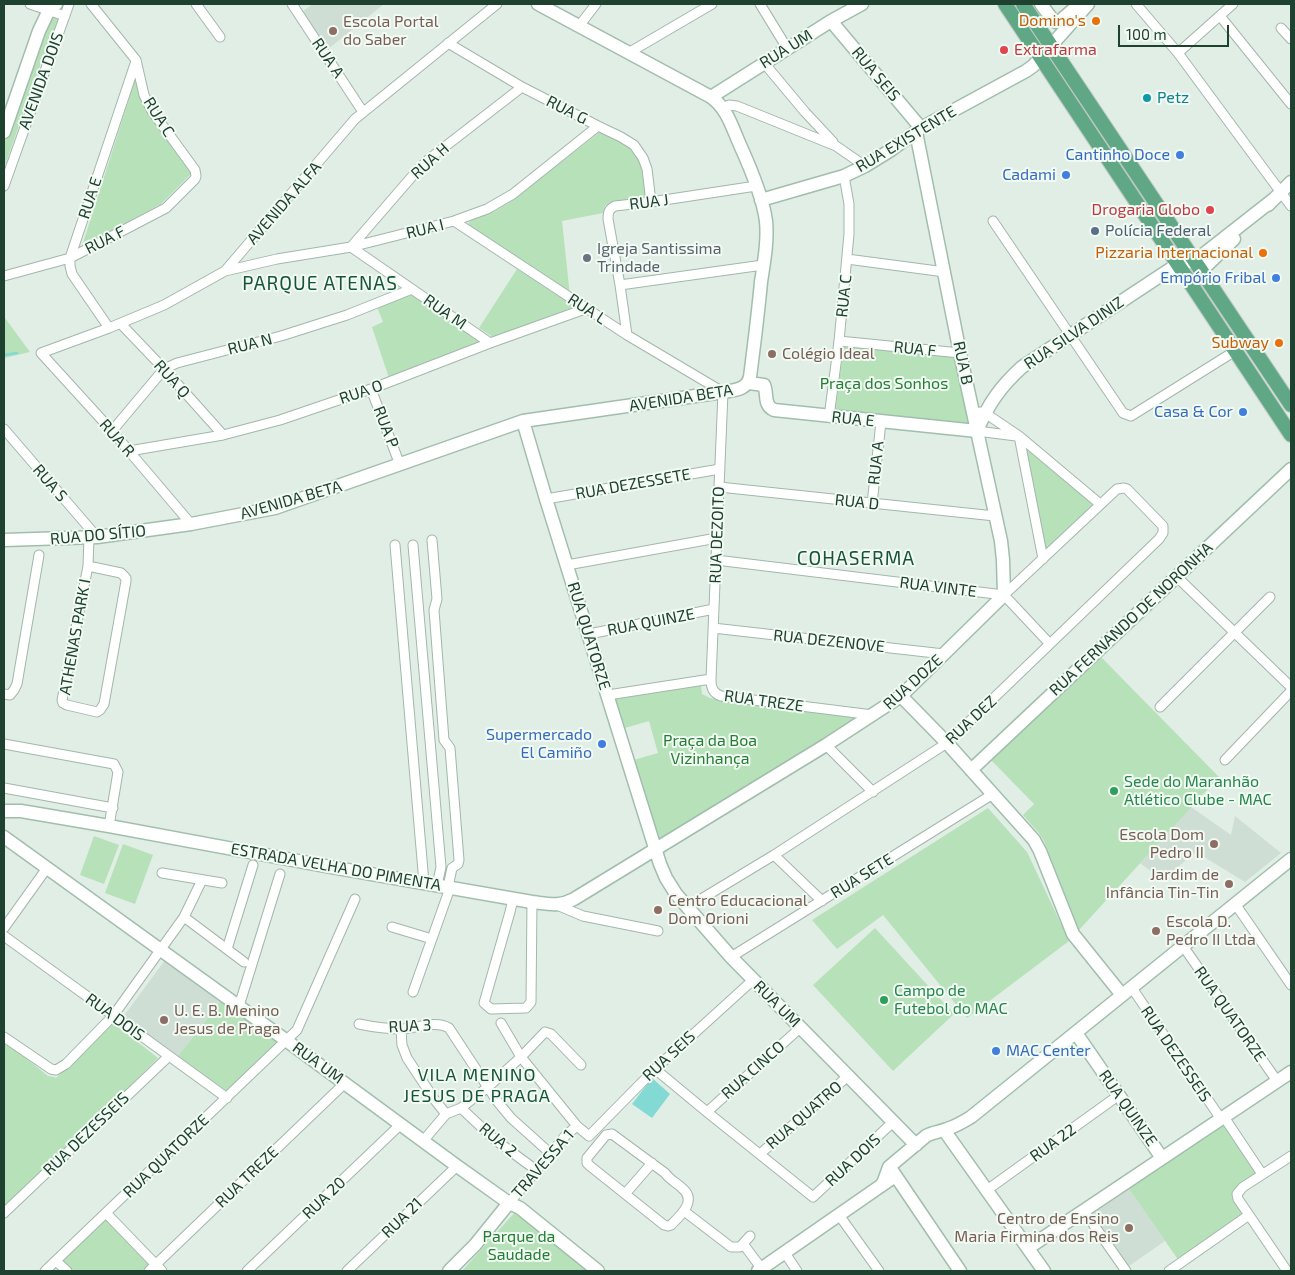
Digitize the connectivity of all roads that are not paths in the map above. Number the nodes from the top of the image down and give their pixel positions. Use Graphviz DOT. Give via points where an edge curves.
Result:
graph roads {
  1 [pos="30,4"];
  2 [pos="69,4"];
  3 [pos="91,4"];
  4 [pos="196,4"];
  5 [pos="292,4"];
  6 [pos="497,4"];
  7 [pos="538,4"];
  8 [pos="596,4"];
  9 [pos="712,4"];
  10 [pos="760,4"];
  11 [pos="1005,4"];
  12 [pos="1023,4"];
  13 [pos="1041,4"];
  14 [pos="1080,4"];
  15 [pos="1088,4"];
  16 [pos="1136,4"];
  17 [pos="1233,4"];
  18 [pos="856,5"];
  19 [pos="53,7"];
  20 [pos="65,16"];
  21 [pos="1220,16"];
  22 [pos="831,20"];
  23 [pos="579,26"];
  24 [pos="1281,28"];
  25 [pos="220,37"];
  26 [pos="1291,39"];
  27 [pos="448,44"];
  28 [pos="1051,45"];
  29 [pos="787,48"];
  30 [pos="630,52"];
  31 [pos="1178,53"];
  32 [pos="1041,58"];
  33 [pos="136,60"];
  34 [pos="764,63"];
  35 [pos="522,87"];
  36 [pos="711,97"];
  37 [pos="1290,98"];
  38 [pos="723,108"];
  39 [pos="364,112"];
  40 [pos="598,126"];
  41 [pos="919,130"];
  42 [pos="4,132"];
  43 [pos="836,146"];
  44 [pos="865,166"];
  45 [pos="844,176"];
  46 [pos="194,179"];
  47 [pos="1291,182"];
  48 [pos="4,186"];
  49 [pos="756,186"];
  50 [pos="1277,196"];
  51 [pos="761,200"];
  52 [pos="651,202"];
  53 [pos="1291,206"];
  54 [pos="454,221"];
  55 [pos="993,221"];
  56 [pos="351,247"];
  57 [pos="70,258"];
  58 [pos="847,259"];
  59 [pos="1178,264"];
  60 [pos="764,265"];
  61 [pos="1198,266"];
  62 [pos="225,271"];
  63 [pos="945,272"];
  64 [pos="4,276"];
  65 [pos="1187,278"];
  66 [pos="620,285"];
  67 [pos="412,289"];
  68 [pos="585,309"];
  69 [pos="121,324"];
  70 [pos="109,328"];
  71 [pos="1070,334"];
  72 [pos="627,335"];
  73 [pos="839,340"];
  74 [pos="490,343"];
  75 [pos="1235,351"];
  76 [pos="41,353"];
  77 [pos="960,354"];
  78 [pos="164,369"];
  79 [pos="749,383"];
  80 [pos="371,389"];
  81 [pos="723,392"];
  82 [pos="1291,405"];
  83 [pos="972,406"];
  84 [pos="985,413"];
  85 [pos="830,417"];
  86 [pos="523,422"];
  87 [pos="881,422"];
  88 [pos="4,429"];
  89 [pos="112,431"];
  90 [pos="977,431"];
  91 [pos="223,435"];
  92 [pos="1291,435"];
  93 [pos="1019,436"];
  94 [pos="129,451"];
  95 [pos="400,465"];
  96 [pos="720,469"];
  97 [pos="1291,469"];
  98 [pos="719,487"];
  99 [pos="1114,491"];
  100 [pos="546,499"];
  101 [pos="872,504"];
  102 [pos="1100,504"];
  103 [pos="995,516"];
  104 [pos="191,524"];
  105 [pos="93,538"];
  106 [pos="717,538"];
  107 [pos="4,540"];
  108 [pos="432,540"];
  109 [pos="395,545"];
  110 [pos="413,545"];
  111 [pos="39,555"];
  112 [pos="1043,559"];
  113 [pos="716,560"];
  114 [pos="567,565"];
  115 [pos="88,566"];
  116 [pos="1177,577"];
  117 [pos="1004,595"];
  118 [pos="1270,597"];
  119 [pos="714,609"];
  120 [pos="713,628"];
  121 [pos="1234,632"];
  122 [pos="588,634"];
  123 [pos="1050,644"];
  124 [pos="944,654"];
  125 [pos="711,679"];
  126 [pos="1291,689"];
  127 [pos="4,694"];
  128 [pos="608,695"];
  129 [pos="901,696"];
  130 [pos="1160,707"];
  131 [pos="873,716"];
  132 [pos="947,743"];
  133 [pos="4,744"];
  134 [pos="826,745"];
  135 [pos="1225,760"];
  136 [pos="972,770"];
  137 [pos="4,788"];
  138 [pos="873,792"];
  139 [pos="993,794"];
  140 [pos="113,808"];
  141 [pos="4,811"];
  142 [pos="109,826"];
  143 [pos="4,837"];
  144 [pos="656,850"];
  145 [pos="774,855"];
  146 [pos="1290,863"];
  147 [pos="253,865"];
  148 [pos="47,868"];
  149 [pos="162,872"];
  150 [pos="280,874"];
  151 [pos="202,880"];
  152 [pos="222,883"];
  153 [pos="424,883"];
  154 [pos="445,887"];
  155 [pos="513,898"];
  156 [pos="355,899"];
  157 [pos="822,901"];
  158 [pos="532,902"];
  159 [pos="557,905"];
  160 [pos="1236,905"];
  161 [pos="688,907"];
  162 [pos="184,917"];
  163 [pos="392,927"];
  164 [pos="4,928"];
  165 [pos="658,931"];
  166 [pos="4,936"];
  167 [pos="432,940"];
  168 [pos="1184,946"];
  169 [pos="227,949"];
  170 [pos="160,950"];
  171 [pos="731,957"];
  172 [pos="244,962"];
  173 [pos="753,980"];
  174 [pos="1291,985"];
  175 [pos="413,992"];
  176 [pos="1127,992"];
  177 [pos="241,1001"];
  178 [pos="114,1016"];
  179 [pos="500,1023"];
  180 [pos="359,1024"];
  181 [pos="800,1028"];
  182 [pos="401,1029"];
  183 [pos="1076,1033"];
  184 [pos="4,1038"];
  185 [pos="287,1041"];
  186 [pos="169,1056"];
  187 [pos="521,1056"];
  188 [pos="581,1065"];
  189 [pos="655,1068"];
  190 [pos="1291,1072"];
  191 [pos="848,1076"];
  192 [pos="1277,1082"];
  193 [pos="345,1083"];
  194 [pos="488,1087"];
  195 [pos="1119,1095"];
  196 [pos="227,1098"];
  197 [pos="461,1108"];
  198 [pos="707,1112"];
  199 [pos="446,1114"];
  200 [pos="1222,1118"];
  201 [pos="894,1122"];
  202 [pos="401,1124"];
  203 [pos="577,1126"];
  204 [pos="944,1130"];
  205 [pos="423,1141"];
  206 [pos="916,1144"];
  207 [pos="550,1153"];
  208 [pos="760,1154"];
  209 [pos="1291,1157"];
  210 [pos="1162,1158"];
  211 [pos="652,1163"];
  212 [pos="457,1166"];
  213 [pos="536,1170"];
  214 [pos="892,1172"];
  215 [pos="1262,1174"];
  216 [pos="986,1190"];
  217 [pos="626,1194"];
  218 [pos="509,1203"];
  219 [pos="684,1211"];
  220 [pos="1084,1211"];
  221 [pos="4,1213"];
  222 [pos="106,1213"];
  223 [pos="839,1215"];
  224 [pos="1249,1215"];
  225 [pos="750,1236"];
  226 [pos="744,1245"];
  227 [pos="1028,1248"];
  228 [pos="785,1253"];
  229 [pos="56,1261"];
  230 [pos="159,1268"];
  231 [pos="760,1270"];
  232 [pos="958,1270"];
  233 [pos="45,1271"];
  234 [pos="67,1271"];
  235 [pos="148,1271"];
  236 [pos="247,1271"];
  237 [pos="347,1271"];
  238 [pos="449,1271"];
  239 [pos="598,1271"];
  240 [pos="798,1271"];
  241 [pos="879,1271"];
  242 [pos="1044,1271"];
  243 [pos="1126,1271"];
  244 [pos="1169,1271"];
  245 [pos="1286,1271"];
  1 -- 19 [label="street"];
  2 -- 20 [label="street, AVENIDA DOIS"];
  3 -- 33 [label="street, RUA C"];
  4 -- 25 [label="street"];
  5 -- 39 [label="street, RUA A"];
  6 -- 27 [label="street, AVENIDA ALFA"];
  7 -- 23 [label="street, AVENIDA BETA"];
  8 -- 23 [label="street"];
  9 -- 30 [label="street"];
  10 -- 29 [label="street"];
  11 -- 32 [label="main road"];
  12 -- 28 [label="main road"];
  13 -- 14 [label="street" via="1056,22"];
  15 -- 28 [label="street, RUA EXISTENTE"];
  16 -- 31 [label="street"];
  17 -- 21 [label="street"];
  18 -- 22 [label="street, RUA UM"];
  19 -- 20 [label="street"];
  19 -- 42 [label="street, AVENIDA DOIS" via="39,31"];
  20 -- 48 [label="street, AVENIDA DOIS"];
  21 -- 31 [label="street"];
  21 -- 37 [label="street"];
  22 -- 29 [label="street, RUA UM"];
  22 -- 41 [label="street, RUA SEIS"];
  23 -- 30 [label="street, AVENIDA BETA"];
  24 -- 26 [label="street"];
  27 -- 35 [label="street, RUA G"];
  27 -- 39 [label="street, AVENIDA ALFA"];
  28 -- 32 [label="street, RUA EXISTENTE"];
  28 -- 61 [label="main road"];
  29 -- 34 [label="street, RUA UM"];
  30 -- 36 [label="street, AVENIDA BETA"];
  31 -- 50 [label="street"];
  32 -- 41 [label="street, RUA EXISTENTE" via="1026,71"];
  32 -- 59 [label="main road"];
  33 -- 46 [label="street, RUA C" via="144,95 195,170"];
  33 -- 57 [label="street, RUA E"];
  34 -- 36 [label="street, RUA UM"];
  34 -- 43 [label="street"];
  35 -- 40 [label="street, RUA G"];
  35 -- 56 [label="street, RUA H" via="429,159"];
  36 -- 38 [label="street, AVENIDA BETA"];
  38 -- 43 [label="street" via="738,106"];
  38 -- 49 [label="street, AVENIDA BETA"];
  39 -- 62 [label="street, AVENIDA ALFA"];
  40 -- 52 [label="street, RUA G" via="640,151 647,169"];
  40 -- 54 [label="street, RUA I" via="507,198"];
  41 -- 44 [label="street, RUA EXISTENTE"];
  41 -- 63 [label="street, RUA B"];
  43 -- 44 [label="street"];
  44 -- 45 [label="street, RUA EXISTENTE"];
  45 -- 51 [label="street, RUA EXISTENTE"];
  45 -- 58 [label="street, RUA C" via="848,204"];
  46 -- 57 [label="street, RUA F" via="166,208"];
  47 -- 50 [label="street"];
  49 -- 51 [label="street, AVENIDA BETA"];
  49 -- 52 [label="street, RUA J"];
  50 -- 53 [label="street"];
  50 -- 61 [label="street"];
  51 -- 60 [label="street, AVENIDA BETA" via="766,230"];
  52 -- 66 [label="street, RUA J" via="615,206 608,213"];
  54 -- 56 [label="street, RUA I"];
  54 -- 68 [label="street, RUA L"];
  55 -- 71 [label="street"];
  56 -- 62 [label="street, RUA I"];
  56 -- 67 [label="street, RUA M"];
  57 -- 64 [label="street, RUA F"];
  57 -- 70 [label="street" via="72,274"];
  58 -- 63 [label="street"];
  58 -- 73 [label="street, RUA C"];
  59 -- 61 [label="street, RUA SILVA DINIZ"];
  59 -- 65 [label="main road"];
  59 -- 71 [label="street, RUA SILVA DINIZ"];
  60 -- 66 [label="street"];
  60 -- 79 [label="street, AVENIDA BETA"];
  61 -- 65 [label="main road"];
  61 -- 82 [label="main road"];
  62 -- 69 [label="street, AVENIDA ALFA" via="164,305"];
  63 -- 77 [label="street, RUA B"];
  65 -- 75 [label="main road"];
  66 -- 72 [label="street, RUA J"];
  67 -- 74 [label="street, RUA M"];
  67 -- 78 [label="street, RUA N" via="281,336"];
  68 -- 72 [label="street, RUA L"];
  68 -- 74 [label="street, RUA O"];
  69 -- 70 [label="street, AVENIDA ALFA"];
  69 -- 78 [label="street, RUA Q"];
  70 -- 76 [label="street, AVENIDA ALFA"];
  71 -- 75 [label="street" via="1128,416"];
  71 -- 84 [label="street, RUA SILVA DINIZ" via="1012,376"];
  72 -- 81 [label="street, RUA L"];
  73 -- 77 [label="street, RUA F"];
  73 -- 85 [label="street, RUA C"];
  74 -- 80 [label="street, RUA O"];
  75 -- 92 [label="main road"];
  76 -- 89 [label="street, RUA R"];
  77 -- 83 [label="street, RUA B"];
  78 -- 89 [label="street, RUA N"];
  78 -- 91 [label="street, RUA Q"];
  79 -- 81 [label="street, AVENIDA BETA"];
  79 -- 85 [label="street, RUA E" via="765,386 767,404 771,409"];
  80 -- 91 [label="street, RUA O" via="280,420"];
  80 -- 95 [label="street, RUA P"];
  81 -- 86 [label="street, AVENIDA BETA"];
  81 -- 96 [label="street, RUA DEZOITO"];
  83 -- 84 [label="street"];
  83 -- 90 [label="street, RUA B"];
  84 -- 90 [label="street, RUA SILVA DINIZ"];
  84 -- 93 [label="street"];
  85 -- 87 [label="street, RUA E"];
  86 -- 95 [label="street, AVENIDA BETA"];
  86 -- 100 [label="street, RUA QUATORZE"];
  87 -- 90 [label="street, RUA E"];
  87 -- 101 [label="street, RUA A"];
  88 -- 105 [label="street, RUA S"];
  89 -- 94 [label="street, RUA R"];
  90 -- 93 [label="street"];
  90 -- 103 [label="street, RUA B"];
  91 -- 94 [label="street, RUA O"];
  93 -- 102 [label="street"];
  93 -- 112 [label="street"];
  94 -- 104 [label="street, RUA R"];
  95 -- 104 [label="street, AVENIDA BETA" via="275,508"];
  96 -- 98 [label="street, RUA DEZOITO"];
  96 -- 100 [label="street, RUA DEZESSETE"];
  97 -- 116 [label="street, RUA FERNANDO DE NORONHA"];
  98 -- 101 [label="street, RUA D"];
  98 -- 106 [label="street, RUA DEZOITO"];
  99 -- 102 [label="street, RUA DOZE"];
  99 -- 123 [label="street, RUA DEZ" via="1127,489 1163,526 1163,533"];
  100 -- 114 [label="street, RUA QUATORZE"];
  101 -- 103 [label="street, RUA D"];
  102 -- 112 [label="street, RUA DOZE"];
  103 -- 117 [label="street, RUA B" via="1004,560"];
  104 -- 105 [label="street, RUA DO SÍTIO"];
  105 -- 107 [label="street, RUA DO SÍTIO"];
  105 -- 115 [label="street, ATHENAS PARK I"];
  106 -- 113 [label="street, RUA DEZOITO"];
  106 -- 114 [label="street"];
  108 -- 154 [label="street" via="444,740 450,748 459,860 452,868"];
  109 -- 153 [label="street"];
  110 -- 154 [label="street"];
  111 -- 127 [label="street" via="17,684 10,695"];
  112 -- 117 [label="street, RUA DOZE"];
  113 -- 117 [label="street, RUA VINTE"];
  113 -- 119 [label="street, RUA DEZOITO"];
  114 -- 122 [label="street, RUA QUATORZE"];
  115 -- 115 [label="street, ATHENAS PARK I" via="62,700 67,705 97,712 104,704 126,578 121,573"];
  116 -- 121 [label="street"];
  116 -- 136 [label="street, RUA FERNANDO DE NORONHA"];
  117 -- 123 [label="street"];
  117 -- 124 [label="street, RUA DOZE"];
  118 -- 121 [label="street"];
  119 -- 120 [label="street, RUA DEZOITO"];
  119 -- 122 [label="street, RUA QUINZE"];
  120 -- 124 [label="street, RUA DEZENOVE"];
  120 -- 125 [label="street, RUA DEZOITO"];
  121 -- 126 [label="street"];
  121 -- 130 [label="street"];
  122 -- 128 [label="street, RUA QUATORZE"];
  123 -- 132 [label="street, RUA DEZ"];
  124 -- 129 [label="street, RUA DOZE"];
  125 -- 128 [label="street, RUA TREZE"];
  125 -- 131 [label="street, RUA TREZE" via="712,689 721,696"];
  126 -- 135 [label="street"];
  128 -- 144 [label="street, RUA QUATORZE"];
  129 -- 131 [label="street, RUA DOZE"];
  129 -- 132 [label="street"];
  131 -- 134 [label="street, RUA DOZE"];
  132 -- 136 [label="street"];
  132 -- 138 [label="street, RUA DEZ"];
  133 -- 140 [label="street" via="114,764 118,772"];
  134 -- 138 [label="street"];
  134 -- 144 [label="street, RUA DOZE"];
  136 -- 139 [label="street"];
  137 -- 140 [label="street"];
  138 -- 145 [label="street, RUA DEZ"];
  139 -- 157 [label="street, RUA SETE"];
  139 -- 176 [label="street" via="1038,846 1073,934"];
  140 -- 142 [label="street"];
  141 -- 142 [label="street, ESTRADA VELHA DO PIMENTA"];
  142 -- 153 [label="street, ESTRADA VELHA DO PIMENTA"];
  143 -- 148 [label="street, RUA UM"];
  144 -- 159 [label="street, ESTRADA VELHA DO PIMENTA" via="574,899"];
  144 -- 161 [label="street, RUA UM" via="666,878"];
  145 -- 157 [label="street"];
  145 -- 161 [label="street, RUA DEZ"];
  146 -- 160 [label="street"];
  147 -- 169 [label="street"];
  148 -- 164 [label="street"];
  148 -- 170 [label="street, RUA UM"];
  149 -- 151 [label="street"];
  150 -- 177 [label="street"];
  151 -- 152 [label="street"];
  151 -- 162 [label="street"];
  153 -- 154 [label="street, ESTRADA VELHA DO PIMENTA"];
  154 -- 155 [label="street, ESTRADA VELHA DO PIMENTA"];
  154 -- 167 [label="street"];
  155 -- 158 [label="street, ESTRADA VELHA DO PIMENTA"];
  155 -- 158 [label="street" via="484,1003 491,1009 526,1008 531,1002"];
  156 -- 185 [label="street, RUA QUATORZE" via="297,1030"];
  157 -- 171 [label="street, RUA SETE"];
  158 -- 159 [label="street, ESTRADA VELHA DO PIMENTA"];
  159 -- 165 [label="street" via="584,916"];
  160 -- 168 [label="street"];
  160 -- 174 [label="street"];
  161 -- 171 [label="street, RUA UM"];
  162 -- 169 [label="street"];
  162 -- 170 [label="street"];
  163 -- 167 [label="street"];
  166 -- 178 [label="street, RUA DOIS"];
  167 -- 175 [label="street"];
  168 -- 176 [label="street"];
  168 -- 192 [label="street, RUA QUATORZE"];
  169 -- 172 [label="street"];
  170 -- 177 [label="street, RUA UM"];
  170 -- 178 [label="street"];
  171 -- 173 [label="street, RUA UM"];
  173 -- 181 [label="street, RUA UM"];
  173 -- 189 [label="street, RUA SEIS"];
  176 -- 183 [label="street"];
  176 -- 200 [label="street, RUA DEZESSEIS"];
  177 -- 185 [label="street, RUA UM"];
  178 -- 184 [label="street" via="56,1070"];
  178 -- 186 [label="street, RUA DOIS"];
  179 -- 187 [label="street"];
  180 -- 182 [label="street, RUA 3"];
  181 -- 191 [label="street, RUA UM"];
  181 -- 198 [label="street, RUA CINCO"];
  182 -- 194 [label="street, RUA 3" via="440,1024 449,1028"];
  182 -- 199 [label="street" via="407,1058"];
  183 -- 195 [label="street, RUA QUINZE"];
  183 -- 204 [label="street" via="971,1117"];
  185 -- 193 [label="street, RUA UM"];
  185 -- 196 [label="street, RUA QUATORZE"];
  186 -- 196 [label="street, RUA DOIS"];
  186 -- 221 [label="street, RUA DEZESSEIS"];
  187 -- 188 [label="street" via="549,1032"];
  187 -- 194 [label="street"];
  187 -- 203 [label="street"];
  189 -- 198 [label="street"];
  189 -- 203 [label="street, RUA SEIS" via="589,1136"];
  190 -- 192 [label="street"];
  191 -- 201 [label="street, RUA UM"];
  191 -- 208 [label="street, RUA QUATRO"];
  192 -- 200 [label="street"];
  193 -- 202 [label="street, RUA UM"];
  193 -- 230 [label="street, RUA TREZE"];
  194 -- 197 [label="street"];
  194 -- 207 [label="street, RUA 3" via="511,1118"];
  195 -- 210 [label="street, RUA QUINZE"];
  195 -- 216 [label="street, RUA 22"];
  196 -- 222 [label="street, RUA QUATORZE"];
  197 -- 199 [label="street"];
  197 -- 213 [label="street, RUA 2" via="494,1139"];
  198 -- 208 [label="street"];
  199 -- 205 [label="street"];
  200 -- 210 [label="street"];
  200 -- 215 [label="street, RUA DEZESSEIS"];
  201 -- 206 [label="street, RUA UM"];
  201 -- 208 [label="street, RUA DOIS" via="813,1198"];
  202 -- 205 [label="street, RUA UM"];
  202 -- 236 [label="street, RUA 20"];
  203 -- 207 [label="street, TRAVESSA 1"];
  204 -- 206 [label="street" via="930,1134"];
  204 -- 216 [label="street"];
  205 -- 212 [label="street, RUA UM"];
  206 -- 214 [label="street"];
  207 -- 213 [label="street, TRAVESSA 1"];
  209 -- 215 [label="street"];
  210 -- 220 [label="street"];
  211 -- 217 [label="street"];
  211 -- 217 [label="street" via="612,1134 606,1135 587,1162"];
  211 -- 219 [label="street" via="686,1192 688,1203"];
  212 -- 218 [label="street, RUA UM"];
  212 -- 237 [label="street, RUA 21"];
  213 -- 218 [label="street, TRAVESSA 1"];
  214 -- 223 [label="street" via="881,1186"];
  214 -- 232 [label="street"];
  215 -- 224 [label="street" via="1237,1194"];
  216 -- 227 [label="street"];
  217 -- 219 [label="street" via="666,1226"];
  218 -- 238 [label="street"];
  218 -- 239 [label="street, RUA UM" via="520,1208"];
  219 -- 226 [label="street" via="731,1247"];
  220 -- 227 [label="street"];
  220 -- 243 [label="street"];
  222 -- 229 [label="street, RUA QUATORZE"];
  222 -- 230 [label="street"];
  223 -- 228 [label="street"];
  223 -- 241 [label="street"];
  224 -- 244 [label="street"];
  224 -- 245 [label="street"];
  225 -- 226 [label="street"];
  226 -- 231 [label="street"];
  227 -- 242 [label="street"];
  228 -- 231 [label="street"];
  228 -- 240 [label="street"];
  229 -- 233 [label="street, RUA QUATORZE"];
  229 -- 234 [label="street"];
  230 -- 235 [label="street, RUA TREZE"];
}
